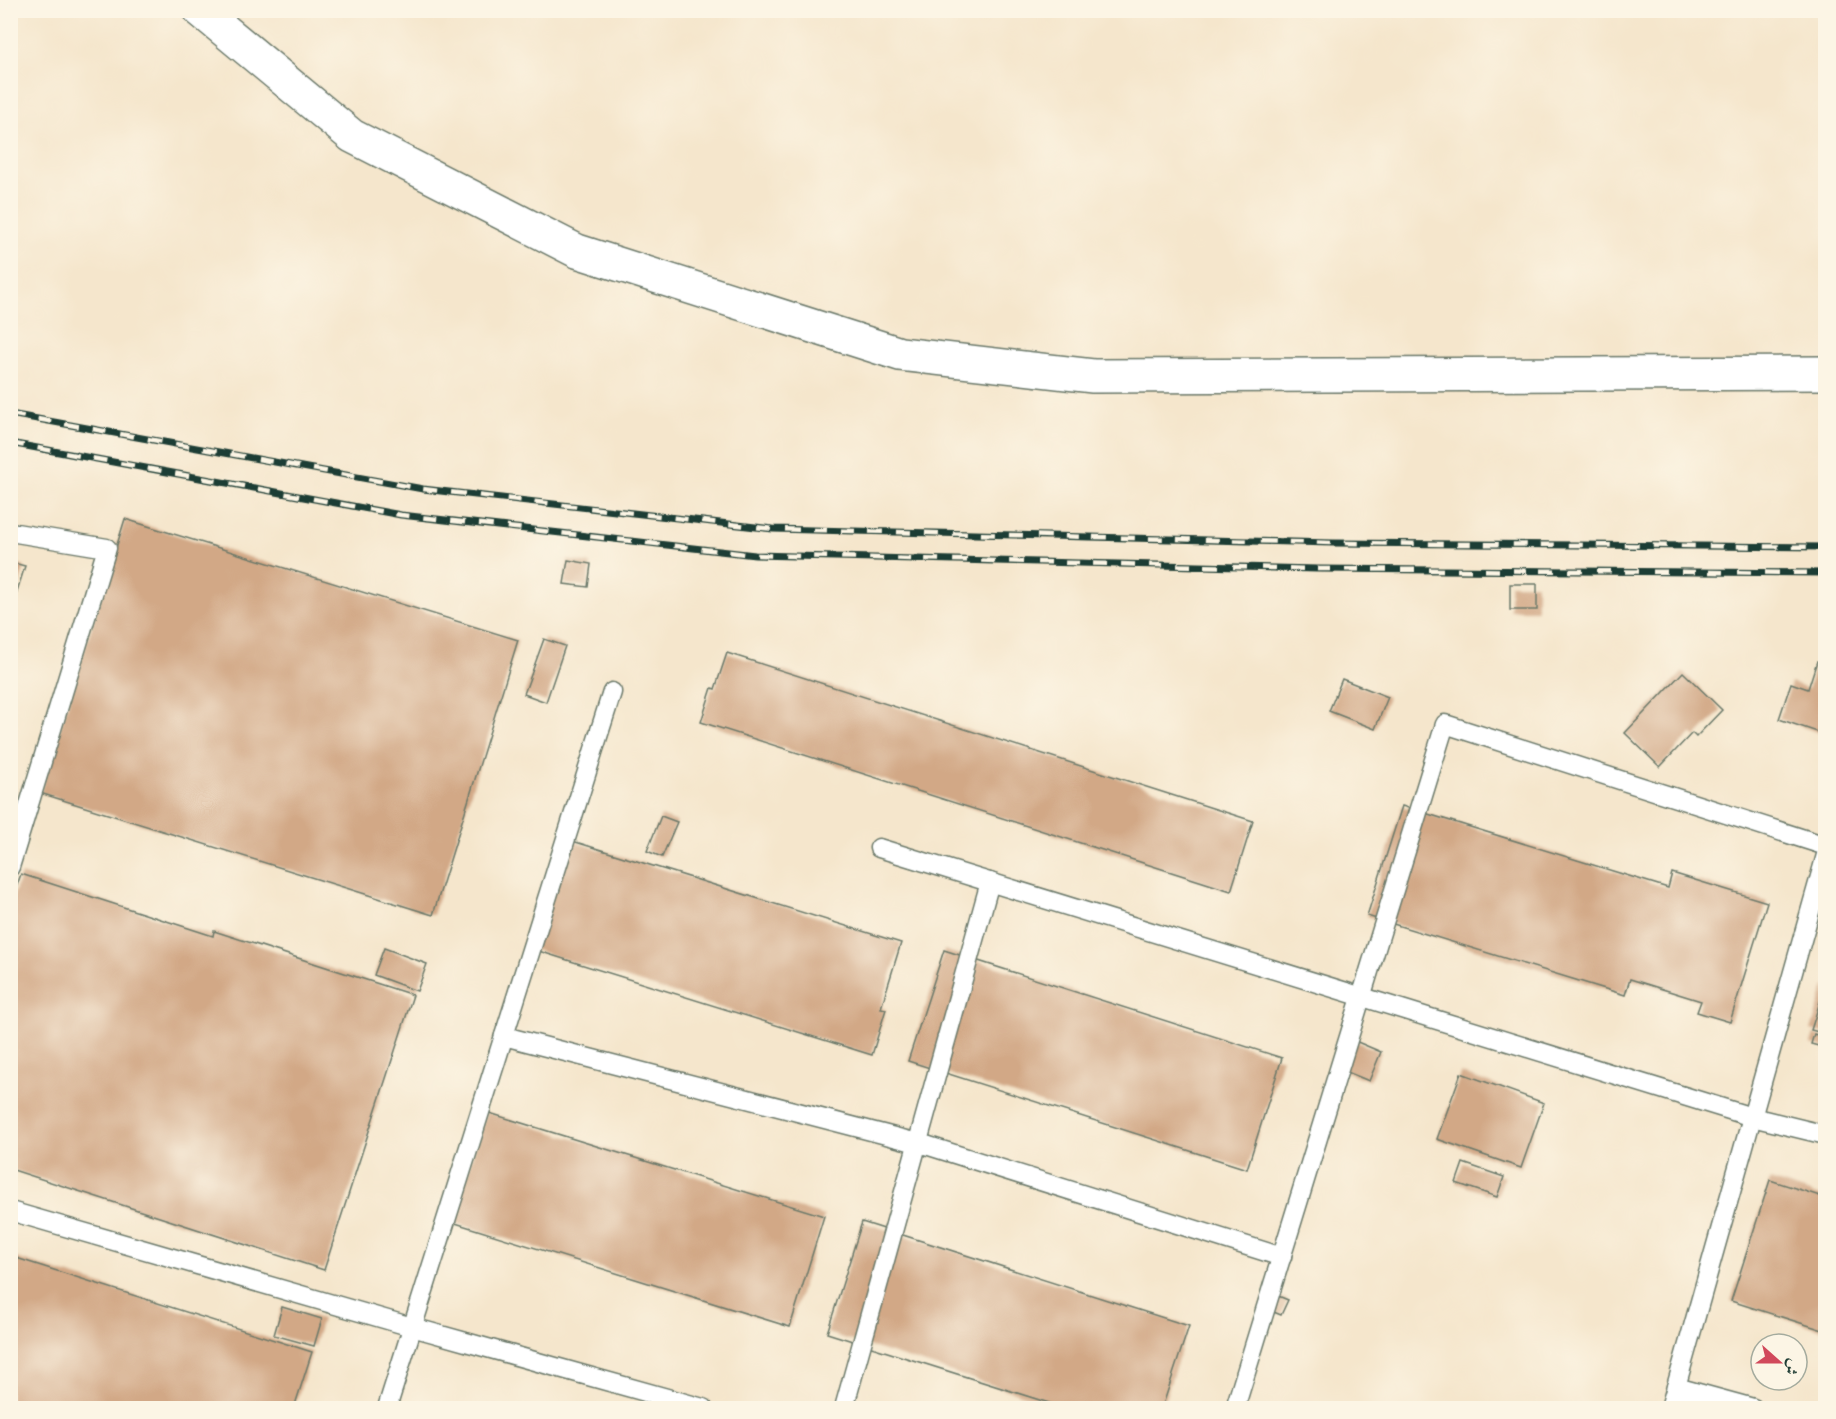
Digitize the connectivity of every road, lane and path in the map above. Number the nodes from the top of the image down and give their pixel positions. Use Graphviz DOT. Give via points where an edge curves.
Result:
graph roads {
  1 [pos="200,10"];
  2 [pos="1826,373"];
  3 [pos="10,532"];
  4 [pos="612,692"];
  5 [pos="1826,846"];
  6 [pos="879,848"];
  7 [pos="1826,855"];
  8 [pos="10,867"];
  9 [pos="990,882"];
  10 [pos="1361,997"];
  11 [pos="504,1036"];
  12 [pos="1752,1117"];
  13 [pos="1826,1135"];
  14 [pos="918,1143"];
  15 [pos="10,1212"];
  16 [pos="1282,1257"];
  17 [pos="412,1327"];
  18 [pos="1676,1387"];
  19 [pos="387,1408"];
  20 [pos="704,1408"];
  21 [pos="844,1408"];
  22 [pos="1235,1408"];
  23 [pos="1670,1408"];
  24 [pos="1753,1408"];
  1 -- 2 [label="street" via="352,136 577,250 900,354 1093,376"];
  3 -- 8 [label="lane" via="108,548"];
  4 -- 11 [label="lane"];
  5 -- 10 [label="lane" via="1445,724"];
  6 -- 9 [label="lane"];
  7 -- 12 [label="lane"];
  9 -- 10 [label="lane"];
  9 -- 14 [label="lane"];
  10 -- 12 [label="lane"];
  10 -- 16 [label="lane"];
  11 -- 14 [label="lane"];
  11 -- 17 [label="lane"];
  12 -- 13 [label="lane"];
  12 -- 18 [label="lane"];
  14 -- 16 [label="lane"];
  14 -- 21 [label="lane"];
  15 -- 17 [label="lane"];
  16 -- 22 [label="lane"];
  17 -- 19 [label="lane"];
  17 -- 20 [label="lane"];
  18 -- 23 [label="lane"];
  18 -- 24 [label="lane"];
}
